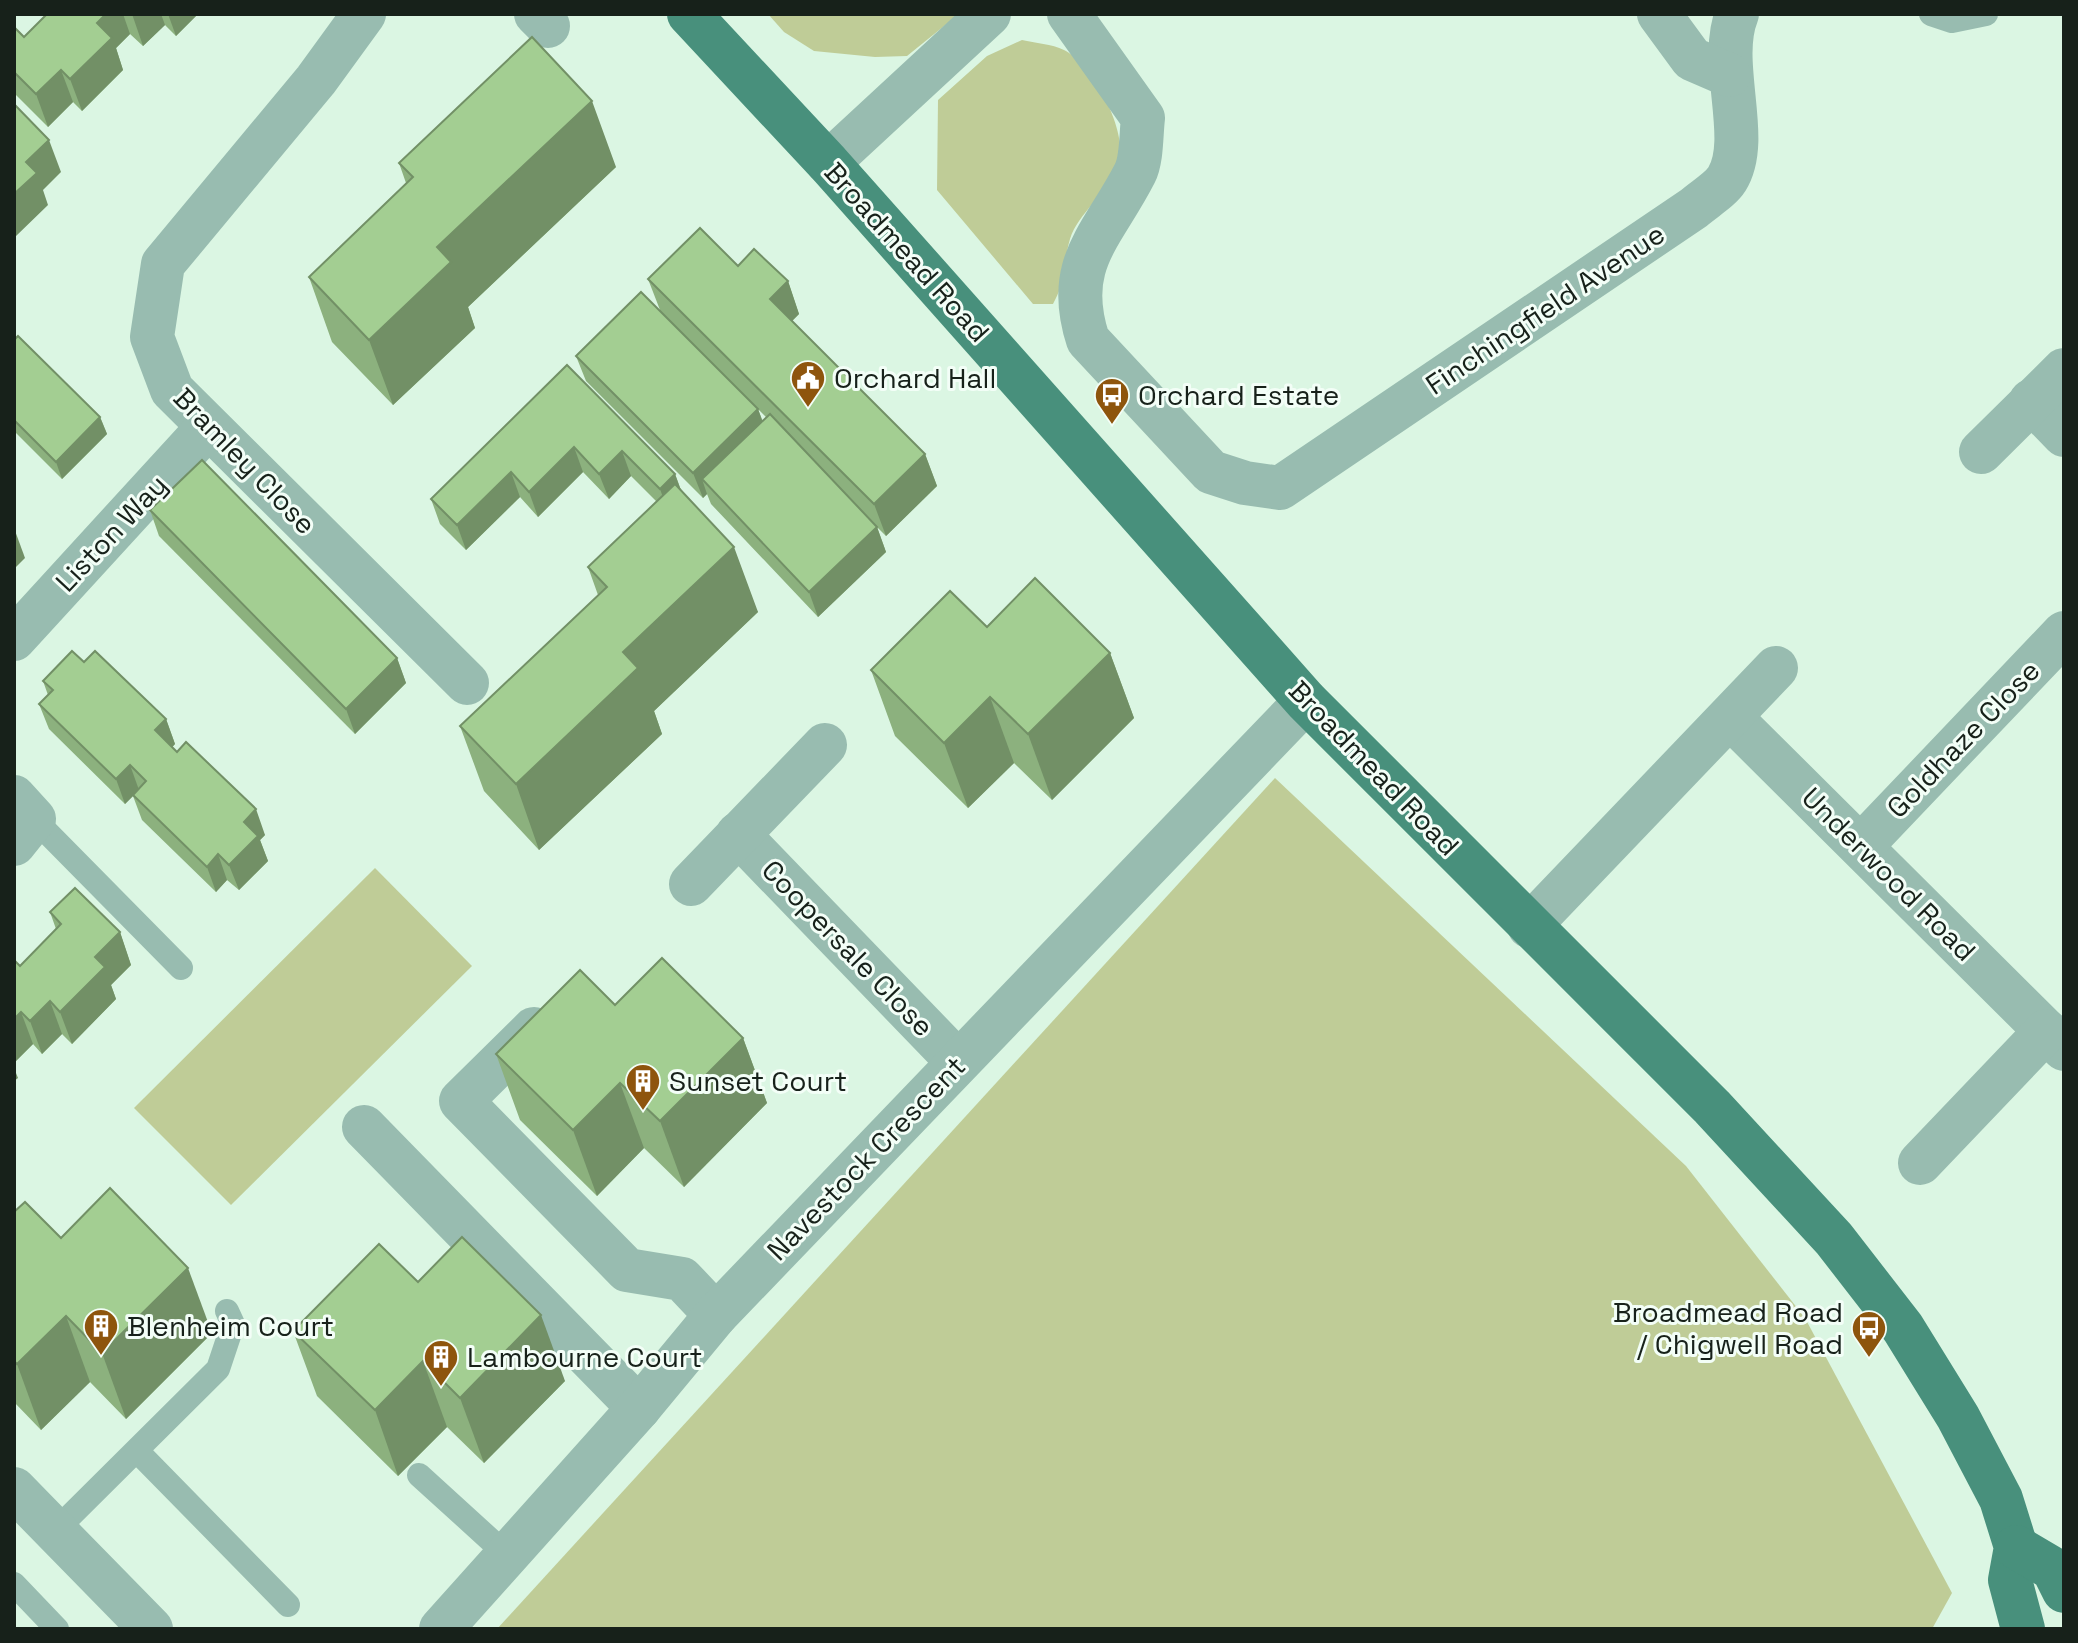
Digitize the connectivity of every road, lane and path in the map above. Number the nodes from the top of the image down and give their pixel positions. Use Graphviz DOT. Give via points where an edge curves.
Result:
graph roads {
  1 [pos="364,14"];
  2 [pos="689,14"];
  3 [pos="989,14"];
  4 [pos="1069,14"];
  5 [pos="1659,14"];
  6 [pos="1737,14"];
  7 [pos="1931,14"];
  8 [pos="1986,14"];
  9 [pos="1729,75"];
  10 [pos="828,163"];
  11 [pos="2064,370"];
  12 [pos="2031,401"];
  13 [pos="208,427"];
  14 [pos="2064,435"];
  15 [pos="1981,452"];
  16 [pos="2064,633"];
  17 [pos="14,639"];
  18 [pos="1776,668"];
  19 [pos="467,683"];
  20 [pos="1306,701"];
  21 [pos="1731,718"];
  22 [pos="825,745"];
  23 [pos="21,820"];
  24 [pos="738,834"];
  25 [pos="1862,845"];
  26 [pos="691,884"];
  27 [pos="1529,926"];
  28 [pos="181,968"];
  29 [pos="534,1029"];
  30 [pos="2055,1040"];
  31 [pos="958,1062"];
  32 [pos="364,1127"];
  33 [pos="1920,1163"];
  34 [pos="227,1311"];
  35 [pos="716,1315"];
  36 [pos="639,1408"];
  37 [pos="138,1452"];
  38 [pos="419,1475"];
  39 [pos="14,1489"];
  40 [pos="54,1532"];
  41 [pos="2016,1547"];
  42 [pos="507,1555"];
  43 [pos="14,1584"];
  44 [pos="2064,1591"];
  45 [pos="288,1605"];
  46 [pos="57,1629"];
  47 [pos="151,1629"];
  48 [pos="441,1629"];
  49 [pos="2023,1629"];
  1 -- 13 [label="street, Bramley Close" via="163,264 152,337 172,390"];
  2 -- 10 [label="main road, Broadmead Road"];
  3 -- 10 [label="street"];
  4 -- 9 [label="street, Finchingfield Avenue" via="1143,118 1137,171 1104,220 1080,276 1081,319 1088,340 1211,472 1280,488 1694,208 1726,180 1734,160"];
  5 -- 9 [label="street" via="1692,59"];
  6 -- 9 [label="street, Finchingfield Avenue"];
  7 -- 8 [label="lane" via="1952,21"];
  10 -- 20 [label="main road, Broadmead Road"];
  11 -- 12 [label="street"];
  12 -- 14 [label="street"];
  12 -- 15 [label="street"];
  13 -- 17 [label="street, Liston Way"];
  13 -- 19 [label="street, Bramley Close"];
  16 -- 25 [label="street, Goldhaze Close"];
  18 -- 21 [label="street"];
  20 -- 27 [label="main road, Broadmead Road"];
  20 -- 31 [label="street, Navestock Crescent"];
  21 -- 25 [label="street, Underwood Road"];
  21 -- 27 [label="street"];
  22 -- 24 [label="street"];
  23 -- 28 [label="lane"];
  24 -- 26 [label="street"];
  24 -- 31 [label="street, Coopersale Close"];
  25 -- 30 [label="street, Underwood Road"];
  27 -- 41 [label="main road, Broadmead Road" via="1760,1156 1844,1252 1903,1328 1958,1417 2001,1499"];
  29 -- 35 [label="street" via="461,1101 627,1270 682,1279"];
  30 -- 33 [label="street, Underwood Road"];
  31 -- 35 [label="street, Navestock Crescent"];
  32 -- 36 [label="street"];
  34 -- 37 [label="lane" via="233,1324 218,1369"];
  35 -- 36 [label="street, Navestock Crescent"];
  36 -- 42 [label="street, Navestock Crescent"];
  37 -- 40 [label="lane"];
  37 -- 45 [label="lane"];
  38 -- 42 [label="lane"];
  39 -- 40 [label="street"];
  40 -- 47 [label="street"];
  41 -- 44 [label="main road" via="2053,1569"];
  41 -- 49 [label="main road, Broadmead Road" via="2010,1580"];
  42 -- 48 [label="street, Navestock Crescent"];
  43 -- 46 [label="lane"];
}
